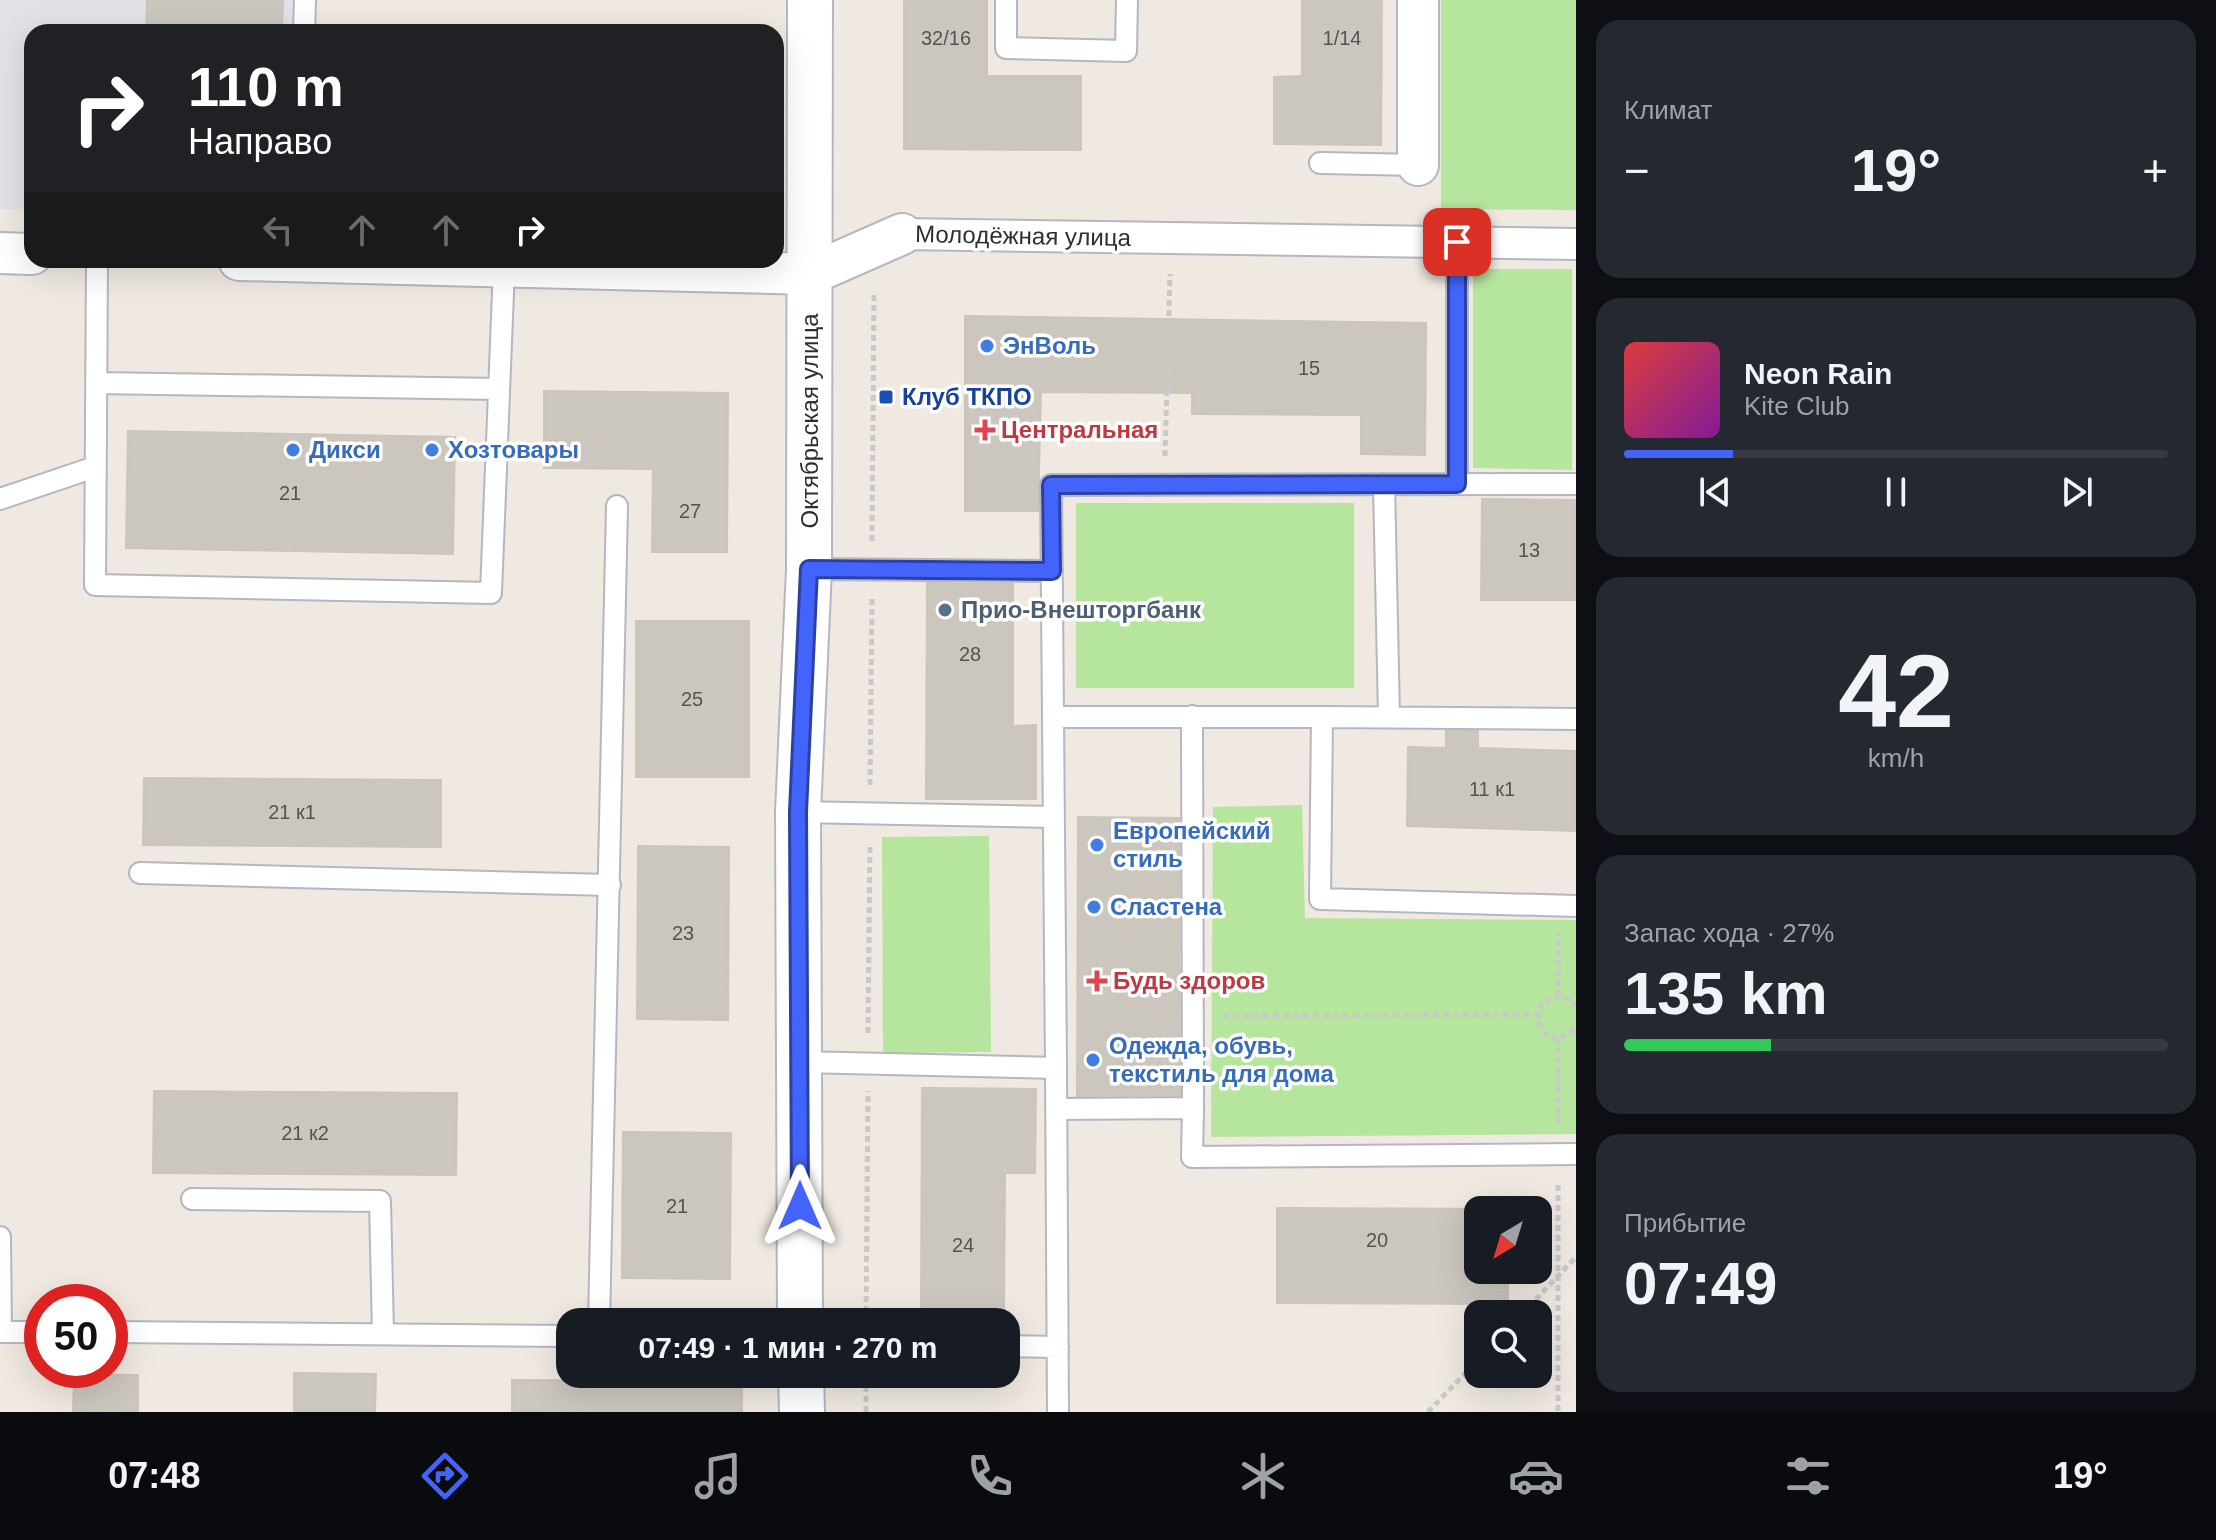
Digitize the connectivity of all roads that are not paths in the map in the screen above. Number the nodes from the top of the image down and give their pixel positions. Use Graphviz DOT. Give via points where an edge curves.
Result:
graph roads {
  1 [pos="305,0"];
  2 [pos="810,0"];
  3 [pos="1006,0"];
  4 [pos="1127,0"];
  5 [pos="1418,0"];
  6 [pos="304,24"];
  7 [pos="1320,163"];
  8 [pos="1418,165"];
  9 [pos="902,234"];
  10 [pos="1457,242"];
  11 [pos="1576,244"];
  12 [pos="0,253"];
  13 [pos="24,254"];
  14 [pos="97,268"];
  15 [pos="504,268"];
  16 [pos="548,268"];
  17 [pos="811,274"];
  18 [pos="96,383"];
  19 [pos="499,389"];
  20 [pos="95,467"];
  21 [pos="1384,484"];
  22 [pos="1457,484"];
  23 [pos="1576,484"];
  24 [pos="0,499"];
  25 [pos="617,506"];
  26 [pos="809,569"];
  27 [pos="1052,571"];
  28 [pos="1192,716"];
  29 [pos="1389,716"];
  30 [pos="1053,717"];
  31 [pos="1322,717"];
  32 [pos="1576,719"];
  33 [pos="798,812"];
  34 [pos="1053,817"];
  35 [pos="140,873"];
  36 [pos="610,885"];
  37 [pos="1567,905"];
  38 [pos="800,1062"];
  39 [pos="1056,1068"];
  40 [pos="1193,1108"];
  41 [pos="1056,1109"];
  42 [pos="1567,1154"];
  43 [pos="192,1199"];
  44 [pos="0,1237"];
  45 [pos="599,1308"];
  46 [pos="800,1308"];
  47 [pos="24,1332"];
  48 [pos="128,1332"];
  49 [pos="383,1334"];
  50 [pos="556,1336"];
  51 [pos="1020,1346"];
  52 [pos="1058,1347"];
  53 [pos="801,1388"];
  54 [pos="802,1412"];
  55 [pos="1058,1412"];
  1 -- 6 [label="lane"];
  2 -- 17 [label="main road, Октябрьская улица"];
  3 -- 4 [label="lane" via="1006,48 1126,51"];
  5 -- 8 [label="street"];
  7 -- 8 [label="lane"];
  9 -- 10 [label="street, Молодёжная улица"];
  9 -- 17 [label="street, Молодёжная улица"];
  10 -- 11 [label="street, Молодёжная улица"];
  10 -- 22 [label="lane"];
  12 -- 13 [label="street"];
  14 -- 18 [label="lane"];
  15 -- 19 [label="lane"];
  16 -- 17 [label="street, Молодёжная улица"];
  17 -- 26 [label="main road, Октябрьская улица"];
  18 -- 19 [label="lane"];
  18 -- 20 [label="lane"];
  19 -- 20 [label="lane" via="491,593 95,585"];
  20 -- 24 [label="lane"];
  21 -- 22 [label="lane"];
  21 -- 27 [label="lane" via="1051,485"];
  21 -- 29 [label="lane"];
  22 -- 23 [label="lane"];
  25 -- 36 [label="lane"];
  26 -- 27 [label="lane"];
  26 -- 33 [label="main road, Октябрьская улица"];
  27 -- 30 [label="lane"];
  28 -- 30 [label="lane"];
  28 -- 31 [label="lane"];
  28 -- 40 [label="lane"];
  29 -- 31 [label="lane"];
  29 -- 32 [label="lane"];
  30 -- 34 [label="lane"];
  31 -- 37 [label="lane" via="1320,899"];
  33 -- 34 [label="lane"];
  33 -- 38 [label="main road, Октябрьская улица"];
  34 -- 39 [label="lane"];
  35 -- 36 [label="lane"];
  36 -- 45 [label="lane"];
  38 -- 39 [label="lane"];
  38 -- 46 [label="main road, Октябрьская улица"];
  39 -- 41 [label="lane"];
  40 -- 41 [label="lane"];
  40 -- 42 [label="lane" via="1192,1157"];
  41 -- 52 [label="lane"];
  43 -- 49 [label="lane" via="380,1201"];
  44 -- 47 [label="lane" via="1,1332"];
  48 -- 49 [label="lane"];
  49 -- 50 [label="lane"];
  51 -- 52 [label="lane"];
  52 -- 55 [label="lane"];
  53 -- 54 [label="main road"];
}
